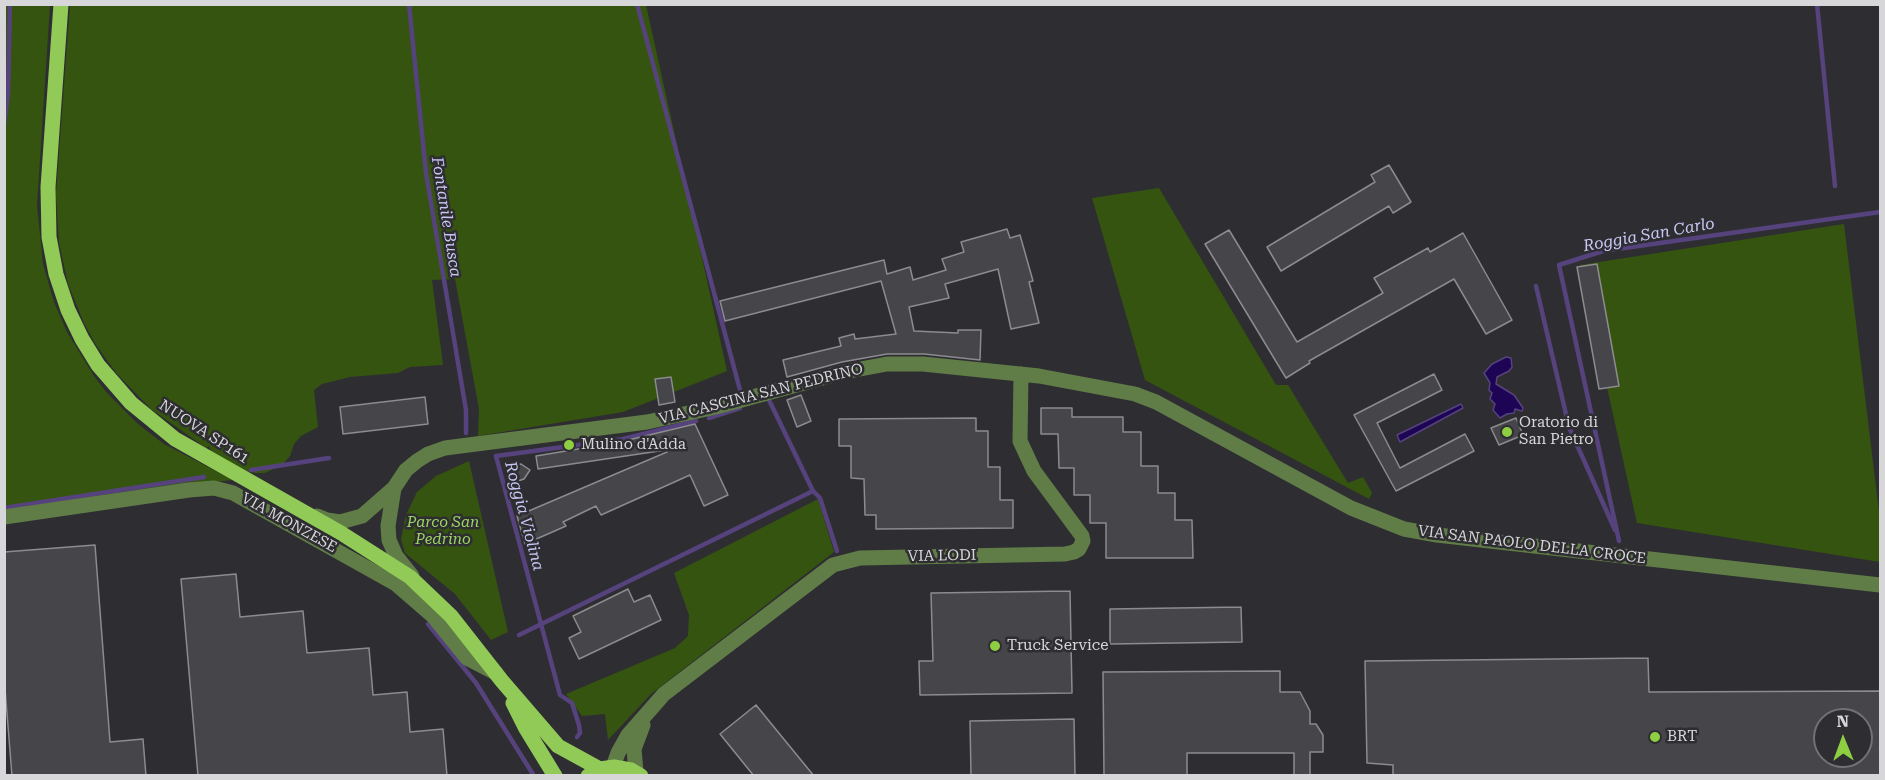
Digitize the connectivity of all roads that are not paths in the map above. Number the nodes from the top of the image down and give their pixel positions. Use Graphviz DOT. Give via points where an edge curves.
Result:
graph roads {
  1 [pos="61,4"];
  2 [pos="1021,374"];
  3 [pos="1143,397"];
  4 [pos="394,488"];
  5 [pos="292,506"];
  6 [pos="4,517"];
  7 [pos="418,584"];
  8 [pos="1881,585"];
  9 [pos="499,677"];
  10 [pos="656,702"];
  11 [pos="600,770"];
  12 [pos="638,774"];
  13 [pos="555,776"];
  1 -- 5 [label="main road, NUOVA SP161" via="47,212 56,274 76,327 110,380 150,420 175,439"];
  2 -- 3 [label="street, VIA CASCINA SAN PEDRINO"];
  2 -- 4 [label="street, VIA CASCINA SAN PEDRINO" via="887,364 647,422 445,448 417,461"];
  2 -- 10 [label="street, VIA LODI" via="1019,439 1034,471 1082,536 1079,549 1065,554 846,560 823,571"];
  3 -- 8 [label="street, VIA SAN PAOLO DELLA CROCE" via="1351,508 1404,529"];
  4 -- 5 [label="street, VIA CASCINA SAN PEDRINO" via="366,514 349,521 327,520"];
  4 -- 7 [label="street, VIA CASCINA SAN PEDRINO" via="389,540"];
  5 -- 7 [label="main road, NUOVA SP161" via="382,558"];
  6 -- 9 [label="street, VIA MONZESE" via="189,490 214,488 233,493 396,584 433,616 467,658"];
  7 -- 9 [label="main road, NUOVA SP161" via="458,624"];
  9 -- 11 [label="main road, NUOVA SP161" via="558,746"];
  9 -- 13 [label="main road, NUOVA SP161"];
  10 -- 11 [label="street, VIA LODI" via="615,757"];
  10 -- 12 [label="street, VIA LODI" via="636,741"];
  11 -- 12 [label="main road, NUOVA SP161" via="625,768"];
}
